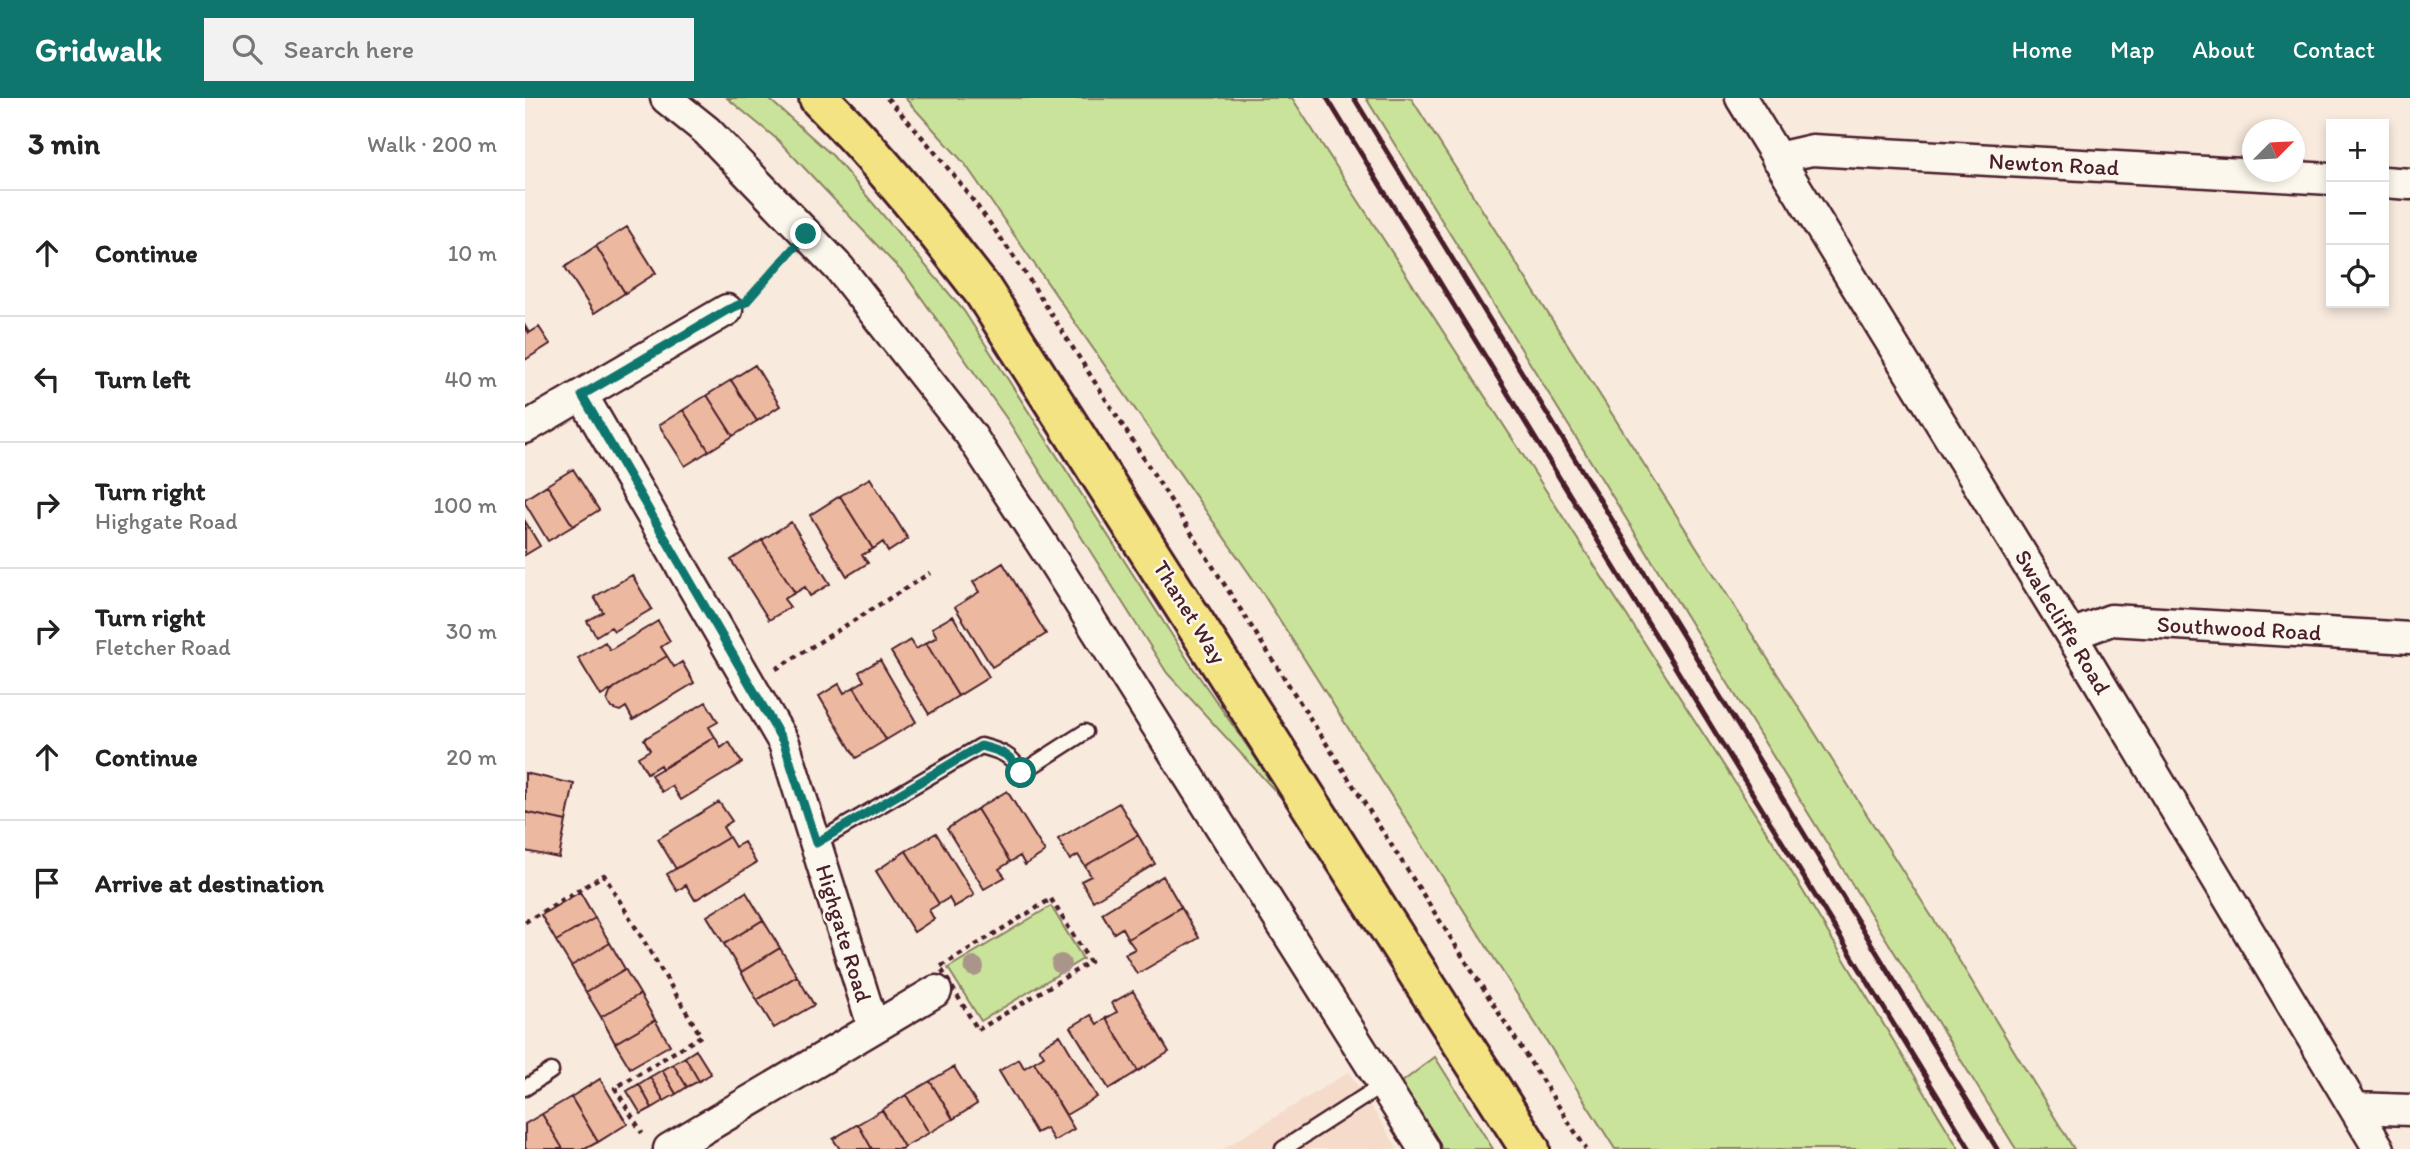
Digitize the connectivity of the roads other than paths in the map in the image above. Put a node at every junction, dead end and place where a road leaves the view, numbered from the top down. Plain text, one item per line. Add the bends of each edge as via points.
1 (666, 98) edge
2 (819, 98) edge
3 (1741, 98) edge
4 (1777, 158) junction
5 (2326, 179) edge
6 (2389, 182) edge
7 (2410, 184) edge
8 (727, 310) road end
9 (582, 395) junction
10 (525, 428) edge
11 (2071, 635) junction
12 (2410, 638) edge
13 (1085, 732) dead end
14 (816, 843) junction
15 (936, 990) dead end
16 (873, 1026) junction
17 (551, 1071) dead end
18 (1384, 1084) junction
19 (525, 1088) edge
20 (2355, 1108) junction
21 (2410, 1110) edge
22 (657, 1144) edge
23 (1283, 1149) edge
24 (1424, 1149) edge
25 (1531, 1149) edge
26 (2379, 1149) edge

1 - 18 street via 706,131 806,234 876,312 970,434
2 - 25 main road, Thanet Way via 923,214 983,291
3 - 4 street, Swalecliffe Road
4 - 5 street, Newton Road via 1812,150
4 - 11 street, Swalecliffe Road
6 - 7 street
8 - 9 street
9 - 10 street
9 - 14 street, Highgate Road via 784,743
11 - 12 street, Southwood Road via 2111,620
11 - 20 street, Swalecliffe Road
13 - 14 lane via 1021,773 1004,752 981,746
14 - 16 street, Highgate Road
15 - 16 street, Highgate Road
16 - 22 street, Highgate Road
17 - 19 lane
18 - 23 lane
18 - 24 street
20 - 21 street
20 - 26 street, Swalecliffe Road

